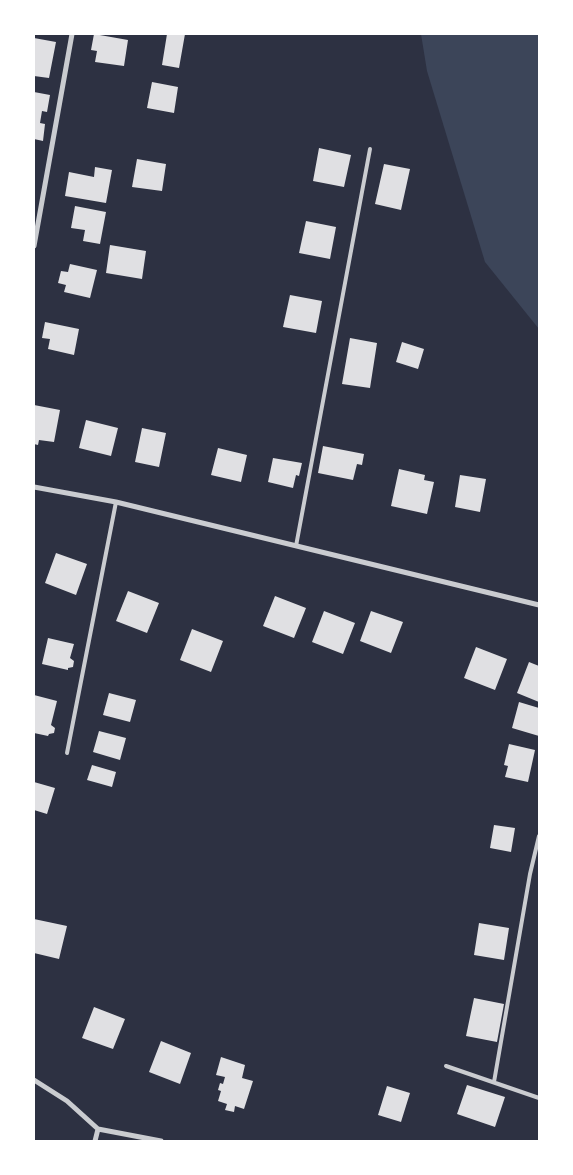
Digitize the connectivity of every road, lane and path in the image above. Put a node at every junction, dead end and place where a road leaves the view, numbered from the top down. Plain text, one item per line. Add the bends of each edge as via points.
1 (72, 34) edge
2 (370, 149) dead end
3 (34, 246) edge
4 (34, 487) edge
5 (116, 502) junction
6 (296, 546) junction
7 (539, 605) edge
8 (67, 753) dead end
9 (539, 836) edge
10 (446, 1066) dead end
11 (34, 1080) edge
12 (494, 1082) junction
13 (539, 1098) edge
14 (98, 1129) junction
15 (95, 1141) edge
16 (161, 1141) edge

1 - 3 street
2 - 6 lane
4 - 5 street
5 - 6 street
5 - 8 lane
6 - 7 street
9 - 12 lane
10 - 12 lane
11 - 14 street via 67,1101
12 - 13 lane
14 - 15 street
14 - 16 street

